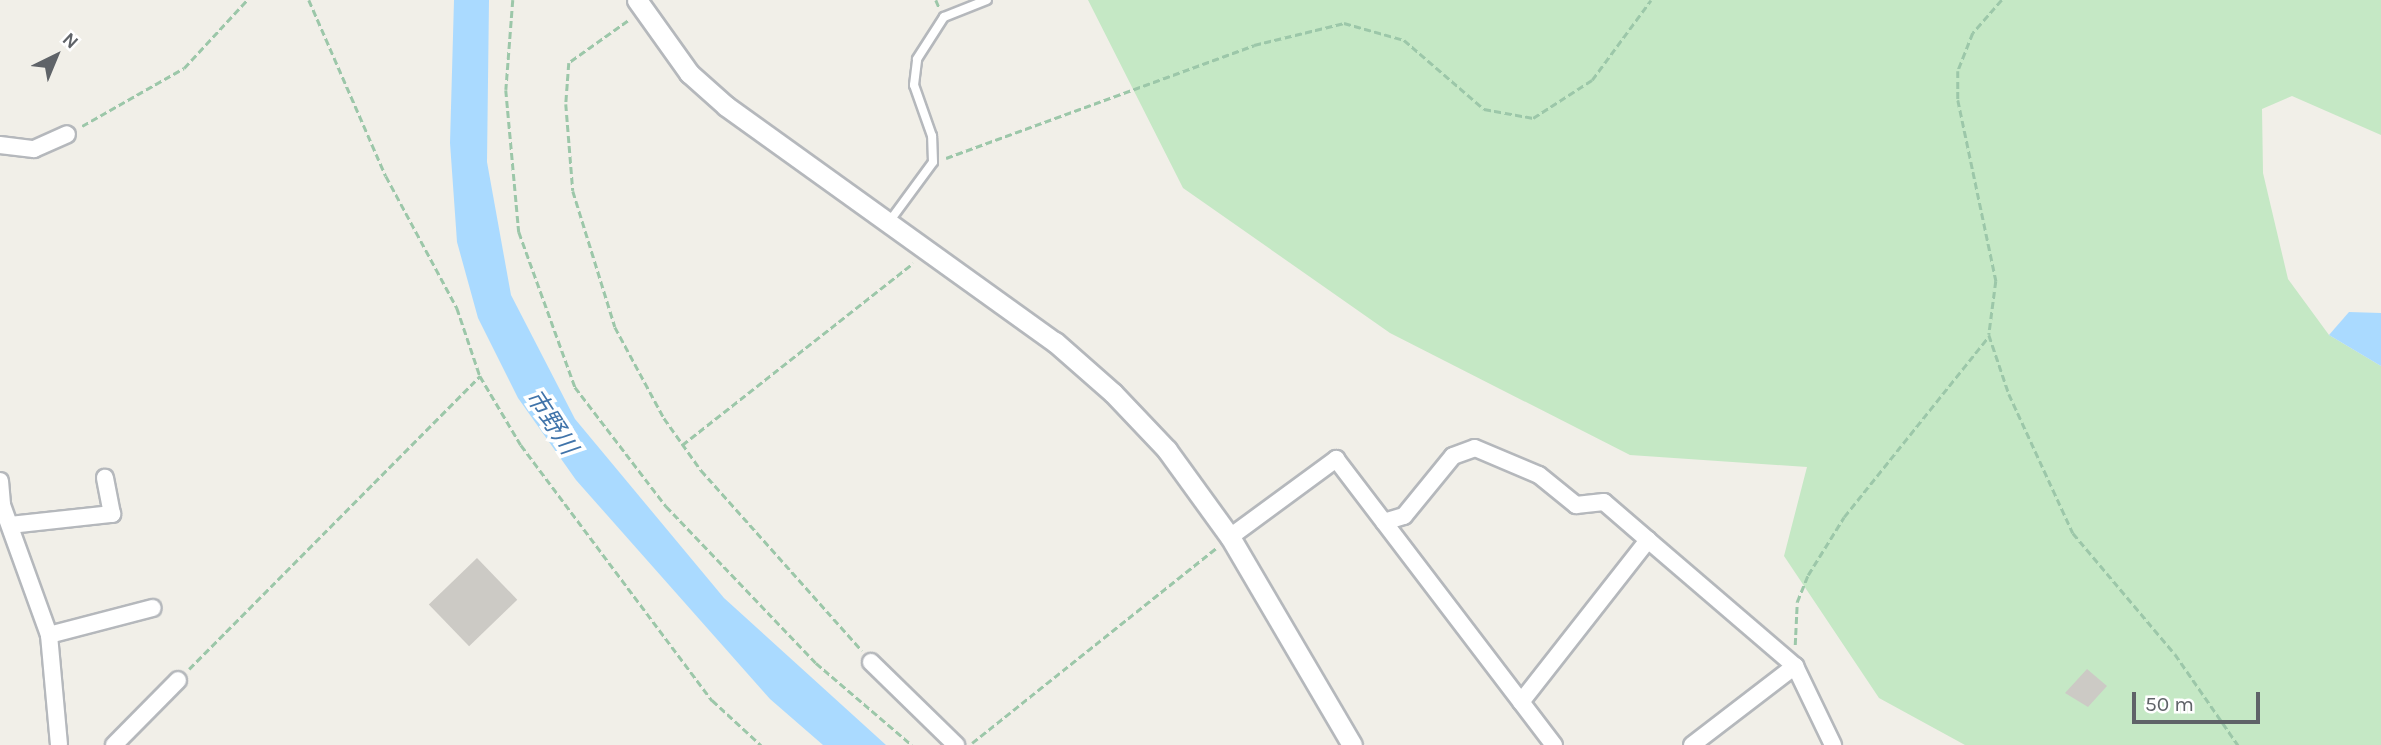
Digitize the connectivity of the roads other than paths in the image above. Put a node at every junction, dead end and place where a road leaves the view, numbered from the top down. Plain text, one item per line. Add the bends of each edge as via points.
1 (987, 0) edge
2 (640, 5) edge
3 (67, 134) road end
4 (0, 145) edge
5 (889, 222) junction
6 (105, 478) dead end
7 (0, 481) edge
8 (1384, 522) junction
9 (10, 525) junction
10 (1230, 537) junction
11 (1648, 540) junction
12 (153, 608) dead end
13 (49, 635) junction
14 (872, 662) road end
15 (1794, 666) junction
16 (178, 680) road end
17 (1521, 702) junction
18 (59, 745) edge
19 (114, 745) edge
20 (956, 745) edge
21 (1352, 745) edge
22 (1554, 745) edge
23 (1692, 745) edge
24 (1833, 745) edge

1 - 5 lane via 944,17 917,59 914,85 932,136 933,162
2 - 5 street via 689,73 726,106
3 - 4 street via 34,149
5 - 10 street via 1113,393 1167,450
6 - 9 street via 112,514
7 - 9 street
8 - 10 street via 1336,459
8 - 11 street via 1404,516 1453,456 1475,448 1539,475 1576,505 1604,502
8 - 17 street
9 - 13 street
10 - 21 street
11 - 15 street
11 - 17 street
12 - 13 street
13 - 18 street
14 - 20 street
15 - 23 street
15 - 24 street
16 - 19 street
17 - 22 street

